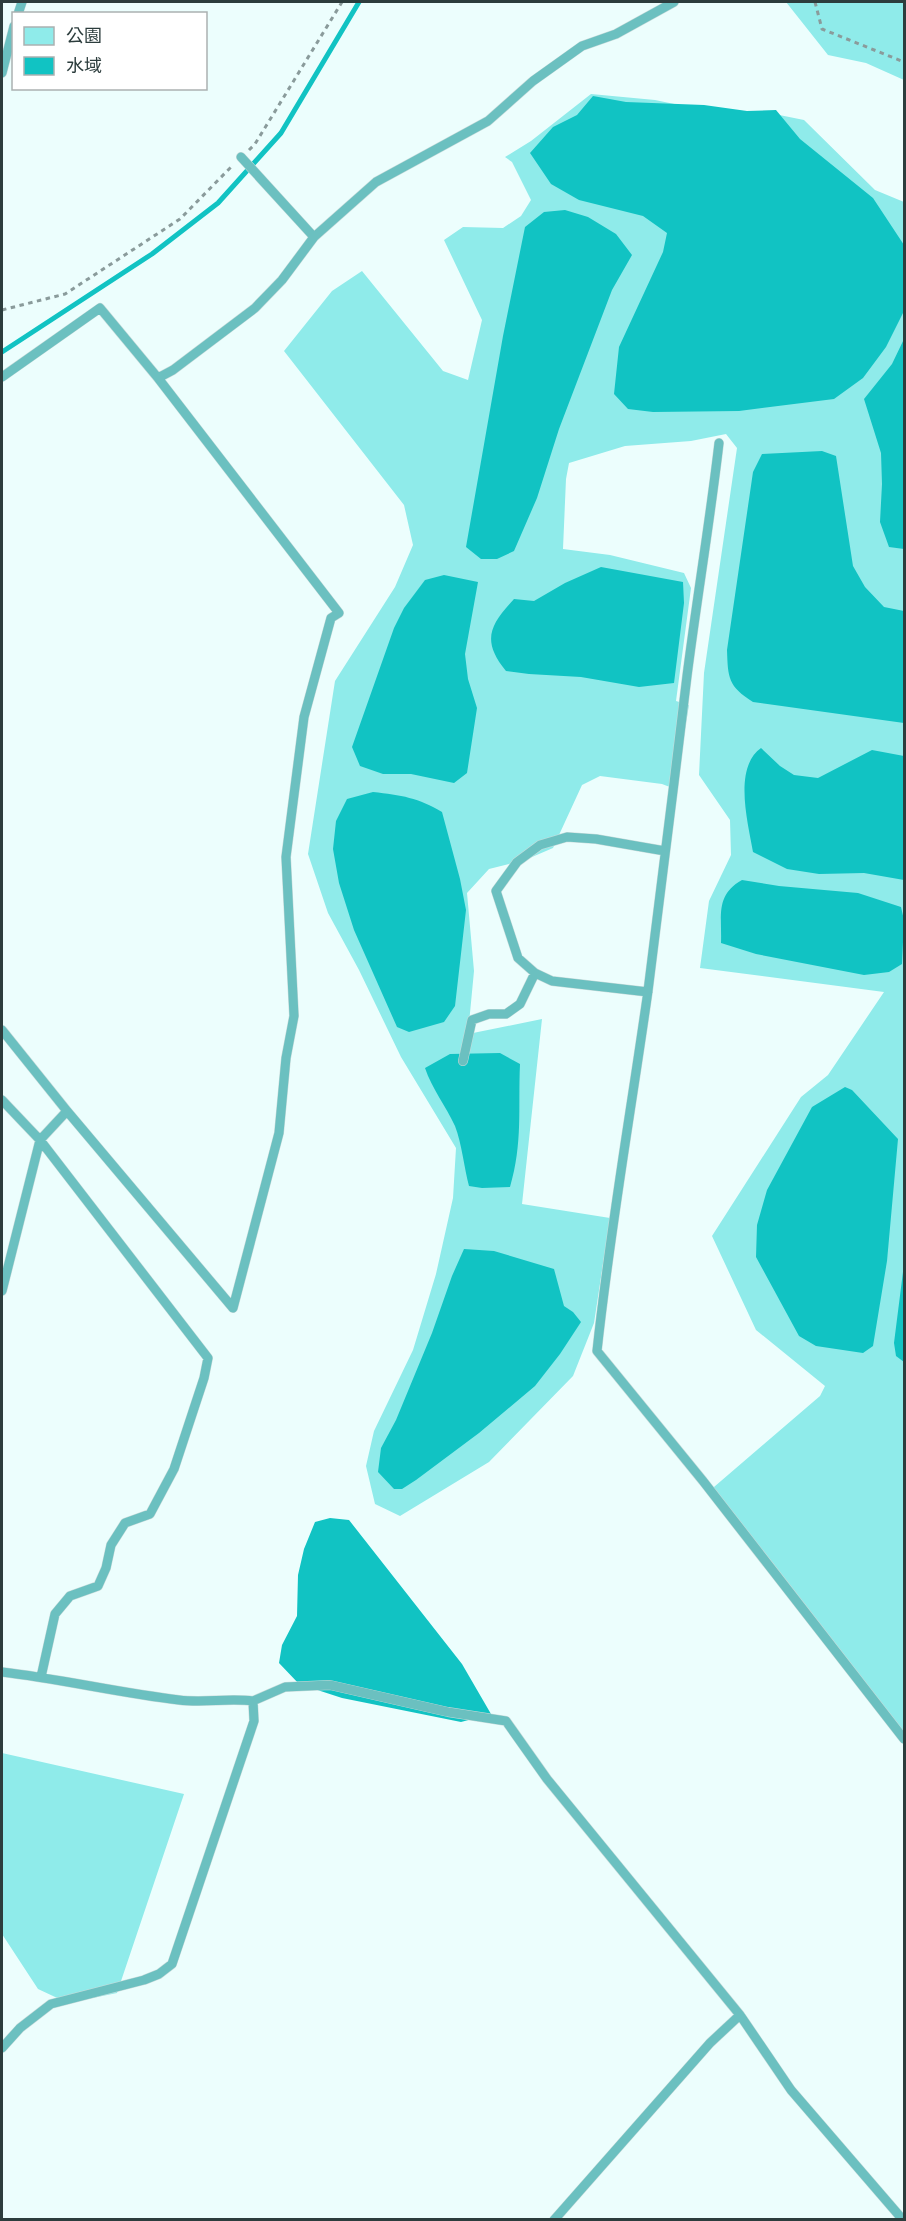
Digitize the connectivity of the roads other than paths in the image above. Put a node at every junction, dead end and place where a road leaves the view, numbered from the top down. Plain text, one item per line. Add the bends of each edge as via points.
1 (674, 2) edge
2 (12, 34) edge
3 (2, 73) edge
4 (241, 157) road end
5 (314, 237) junction
6 (2, 377) edge
7 (158, 378) junction
8 (719, 443) dead end
9 (665, 851) junction
10 (535, 973) junction
11 (648, 992) junction
12 (2, 1030) edge
13 (464, 1061) dead end
14 (2, 1100) edge
15 (67, 1111) junction
16 (40, 1140) junction
17 (2, 1291) edge
18 (2, 1672) edge
19 (41, 1677) junction
20 (253, 1701) junction
21 (904, 1739) edge
22 (740, 2015) junction
23 (2, 2048) edge
24 (554, 2220) edge
25 (903, 2220) edge

1 - 5 lane via 616,34 582,46 533,81 488,121 376,182
2 - 3 lane
4 - 5 lane
5 - 7 lane via 255,308
6 - 7 lane via 100,308
7 - 15 lane via 339,613 331,618 304,717 292,803 286,857 294,1016 279,1133 232,1308
8 - 9 lane
9 - 10 lane via 567,837 540,845 517,862 496,891 518,957
9 - 11 lane
10 - 11 lane via 552,981
10 - 13 lane via 520,1004 506,1014 471,1020
11 - 21 lane via 597,1351
12 - 15 lane
14 - 16 lane
15 - 16 lane
16 - 17 lane
16 - 19 lane via 208,1358 174,1469 150,1514 125,1523 111,1545 98,1586 70,1596 55,1614
18 - 19 lane
19 - 20 lane via 186,1701
20 - 22 lane via 285,1687 330,1685 506,1721 547,1779
20 - 23 lane via 254,1721 172,1964 144,1980 51,2004
22 - 24 lane via 710,2043
22 - 25 lane via 791,2090

